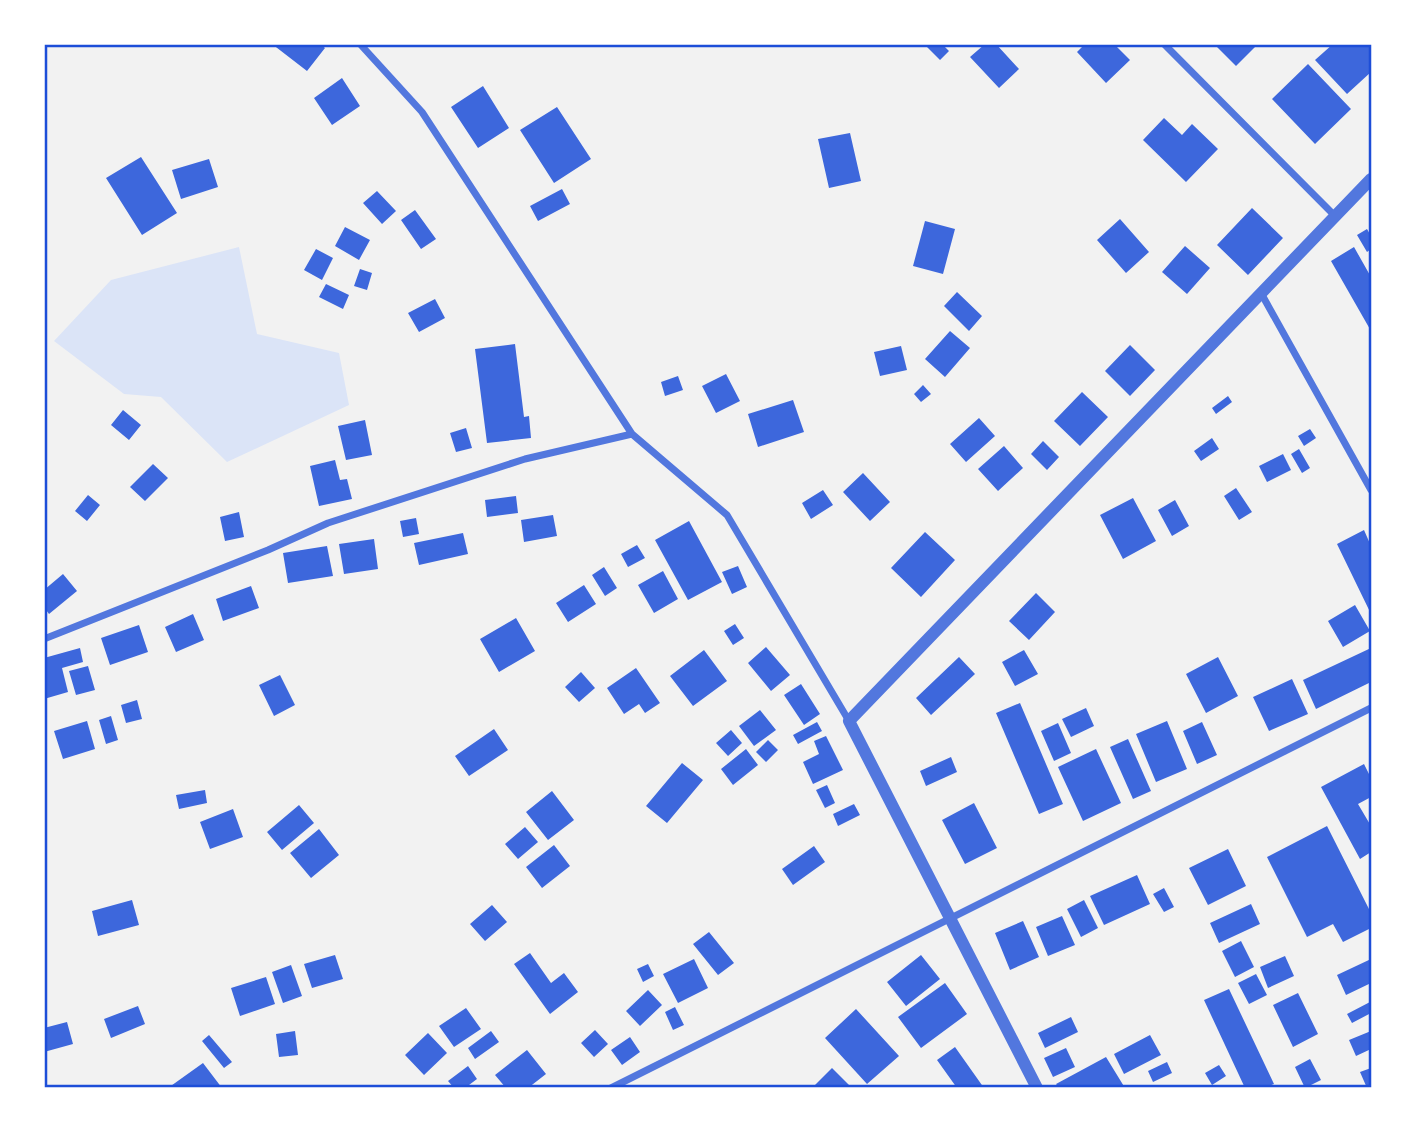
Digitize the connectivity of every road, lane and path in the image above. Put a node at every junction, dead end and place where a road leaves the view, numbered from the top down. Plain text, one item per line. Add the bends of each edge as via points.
1 (360, 44) edge
2 (1164, 44) edge
3 (1371, 179) edge
4 (1336, 218) junction
5 (1261, 293) junction
6 (632, 434) junction
7 (1371, 490) edge
8 (44, 639) edge
9 (1371, 708) edge
10 (849, 721) junction
11 (950, 920) junction
12 (611, 1088) edge
13 (1037, 1088) edge

1 - 6 street via 422,111
2 - 4 street
3 - 4 street
4 - 5 street
5 - 7 street
5 - 10 street
6 - 8 street via 526,459 328,523
6 - 10 street via 727,515
9 - 11 street
10 - 11 street
11 - 12 street
11 - 13 street

